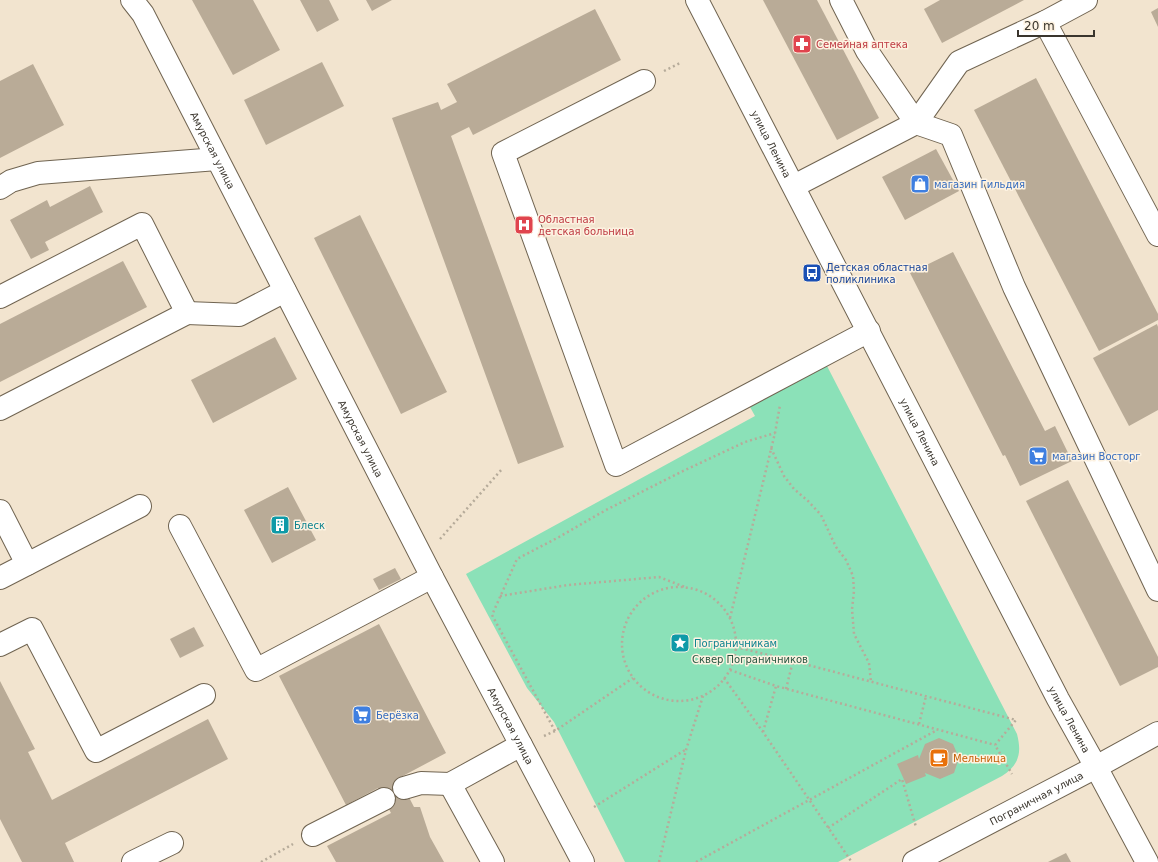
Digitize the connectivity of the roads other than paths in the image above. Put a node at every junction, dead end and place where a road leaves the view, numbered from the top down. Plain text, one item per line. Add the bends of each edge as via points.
1 (697, 0) edge
2 (842, 0) edge
3 (1086, 0) edge
4 (137, 7) edge
5 (1045, 22) junction
6 (644, 81) dead end
7 (916, 123) junction
8 (217, 159) junction
9 (794, 186) junction
10 (0, 188) edge
11 (1158, 234) edge
12 (285, 291) junction
13 (0, 297) edge
14 (187, 313) junction
15 (868, 331) junction
16 (0, 408) edge
17 (140, 506) dead end
18 (0, 511) edge
19 (180, 526) dead end
20 (27, 564) junction
21 (432, 577) junction
22 (0, 578) edge
23 (1158, 590) edge
24 (0, 645) edge
25 (204, 695) dead end
26 (1158, 733) edge
27 (521, 746) junction
28 (1096, 767) junction
29 (450, 784) junction
30 (404, 788) dead end
31 (384, 799) dead end
32 (305, 838) road end
33 (172, 843) dead end
34 (133, 862) edge
35 (493, 862) edge
36 (583, 862) edge
37 (914, 862) edge
38 (1147, 862) edge

1 - 9 street, улица Ленина
2 - 7 street via 867,51
3 - 5 street
4 - 8 street, Амурская улица
5 - 7 street via 959,62
5 - 11 street
6 - 15 street via 503,153 616,465
7 - 9 street
7 - 23 street via 951,134 1014,287
8 - 10 street via 38,173 11,180
8 - 12 street, Амурская улица
9 - 15 street, улица Ленина
12 - 14 street via 239,315
12 - 21 street, Амурская улица
13 - 14 street via 142,224
14 - 16 street
15 - 28 street, улица Ленина via 1058,699
17 - 20 street
18 - 20 street
19 - 21 street via 256,670
20 - 22 street
21 - 27 street, Амурская улица
24 - 25 street via 32,629 96,751
26 - 28 street, Пограничная улица
27 - 29 street
27 - 36 street, Амурская улица
28 - 37 street, Пограничная улица
28 - 38 street, улица Ленина
29 - 30 street via 421,783
29 - 35 street
31 - 32 street
33 - 34 street

